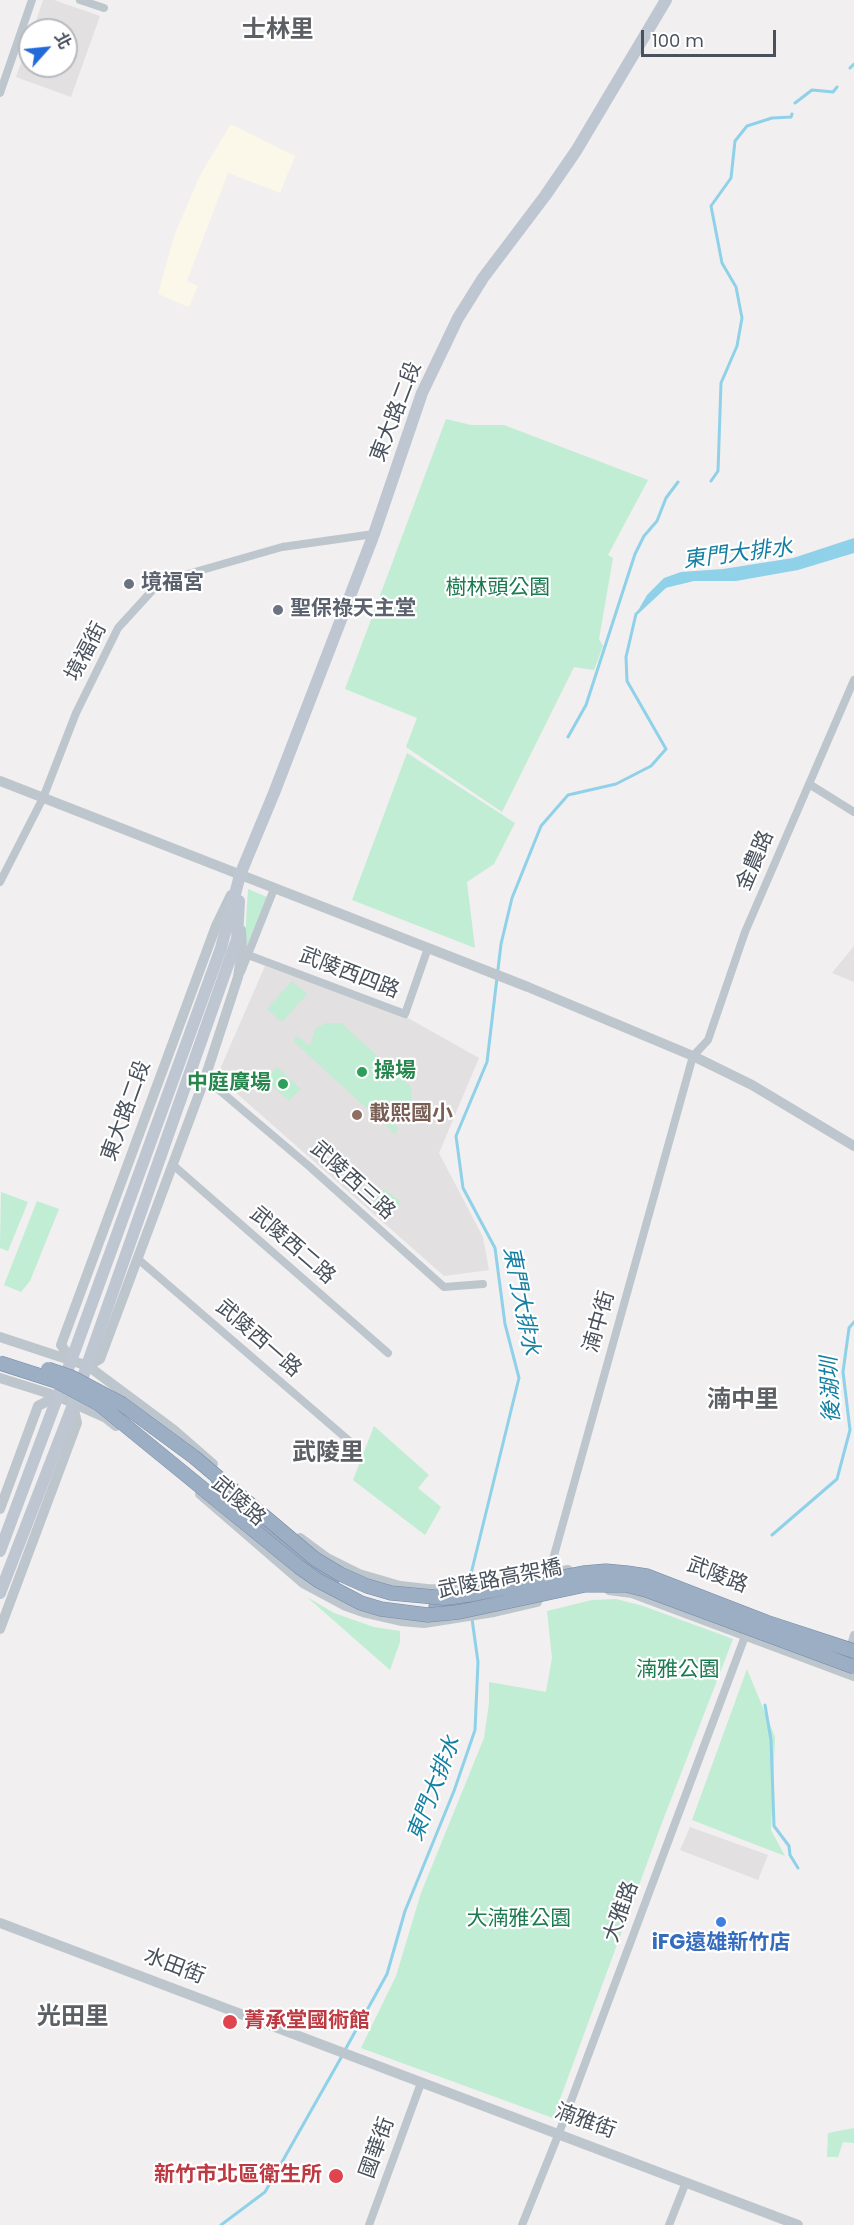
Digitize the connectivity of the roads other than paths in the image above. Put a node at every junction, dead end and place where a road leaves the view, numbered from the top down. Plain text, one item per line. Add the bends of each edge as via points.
1 (32, 0) edge
2 (80, 0) edge
3 (666, 0) edge
4 (104, 8) dead end
5 (0, 93) edge
6 (374, 534) junction
7 (854, 680) edge
8 (0, 781) edge
9 (809, 784) junction
10 (43, 798) junction
11 (854, 812) edge
12 (240, 875) junction
13 (0, 882) edge
14 (274, 888) junction
15 (428, 948) junction
16 (249, 956) junction
17 (238, 977) junction
18 (693, 1056) junction
19 (206, 1078) junction
20 (854, 1146) edge
21 (173, 1166) junction
22 (138, 1259) junction
23 (483, 1284) dead end
24 (0, 1337) edge
25 (388, 1353) dead end
26 (0, 1354) edge
27 (72, 1360) junction
28 (0, 1363) edge
29 (87, 1366) junction
30 (0, 1378) edge
31 (57, 1396) junction
32 (73, 1405) junction
33 (354, 1445) dead end
34 (205, 1457) junction
35 (192, 1487) junction
36 (230, 1498) junction
37 (0, 1509) edge
38 (0, 1551) edge
39 (548, 1573) junction
40 (567, 1582) junction
41 (548, 1587) junction
42 (433, 1589) junction
43 (0, 1593) edge
44 (550, 1599) junction
45 (756, 1612) junction
46 (778, 1619) junction
47 (428, 1621) junction
48 (0, 1629) edge
49 (744, 1636) junction
50 (853, 1644) edge
51 (769, 1645) junction
52 (816, 1646) junction
53 (854, 1659) edge
54 (854, 1667) edge
55 (854, 1676) edge
56 (0, 1923) edge
57 (357, 2058) joint
58 (421, 2084) junction
59 (558, 2133) junction
60 (686, 2182) junction
61 (369, 2225) edge
62 (522, 2225) edge
63 (669, 2225) edge
64 (798, 2225) edge

1 - 5 street
2 - 4 street
3 - 6 main road, 東大路二段 via 576,151 458,318 422,393
6 - 10 street, 境福街 via 282,547 160,582 118,628 76,714
6 - 12 main road, 東大路二段
7 - 9 street, 金農路
8 - 10 street
9 - 11 street
9 - 18 street, 金農路 via 745,932 708,1040
10 - 12 street
10 - 13 street, 境福街
12 - 14 street
12 - 17 street, 東大路二段 via 242,950
12 - 27 main road, 東大路二段 via 221,948
12 - 29 main road, 東大路二段 via 237,939
14 - 15 street
14 - 16 street, 東大路二段
15 - 16 street, 武陵西四路 via 405,1014
15 - 18 street
16 - 17 street, 東大路二段
17 - 19 street, 東大路二段
18 - 20 street via 752,1085
18 - 39 street, 湳中街
19 - 21 street, 東大路二段
19 - 23 street, 武陵西三路 via 444,1287
21 - 22 street, 東大路二段
21 - 25 street, 武陵西二路
22 - 29 street, 東大路二段 via 100,1359
22 - 33 street, 武陵西一路
24 - 27 street, 武陵路
26 - 40 highway, 武陵路高架橋, bridge via 71,1377 123,1404 194,1457 315,1559 367,1586 391,1593 445,1598
27 - 29 street, 武陵路
27 - 31 main road, 東大路二段
28 - 40 highway, 武陵路高架橋, bridge via 56,1381 99,1404 299,1567 361,1603 428,1615 471,1610
29 - 32 main road, 東大路二段
29 - 34 street, 武陵路
30 - 31 street, 武陵路
31 - 32 street, 武陵路
31 - 37 street, 東大路二段 via 39,1406
31 - 38 main road, 東大路二段
32 - 35 street, 武陵路 via 106,1418
32 - 43 main road, 東大路二段
32 - 48 street, 東大路二段 via 77,1423
34 - 36 highway
34 - 42 street, 武陵路 via 327,1558 376,1580
35 - 36 highway
35 - 47 street, 武陵路 via 303,1583 322,1594 393,1620
36 - 40 highway, bridge via 307,1563 332,1580 374,1597 454,1605
39 - 41 street, 湳中街
39 - 42 street, 武陵路 via 457,1590
39 - 45 street, 武陵路 via 603,1565 648,1571
40 - 50 highway, 武陵路高架橋, bridge via 606,1571 647,1576 766,1622
40 - 54 highway, 武陵路高架橋, bridge via 608,1583 646,1590
41 - 44 street, 湳中街
41 - 47 street via 459,1605
42 - 47 street
44 - 47 street, 武陵路 via 461,1619
44 - 49 street via 587,1591 632,1593
45 - 46 street, 武陵路
45 - 49 street, 大雅路
46 - 50 street, 武陵路
46 - 52 highway via 798,1638
49 - 51 street
49 - 59 street, 大雅路
51 - 52 highway
51 - 55 street
52 - 53 highway
56 - 57 street, 水田街
57 - 58 street, 湳雅街
58 - 59 street, 湳雅街
58 - 61 street, 國華街
59 - 60 street, 湳雅街
59 - 62 street, 大雅路
60 - 63 street
60 - 64 street, 湳雅街

